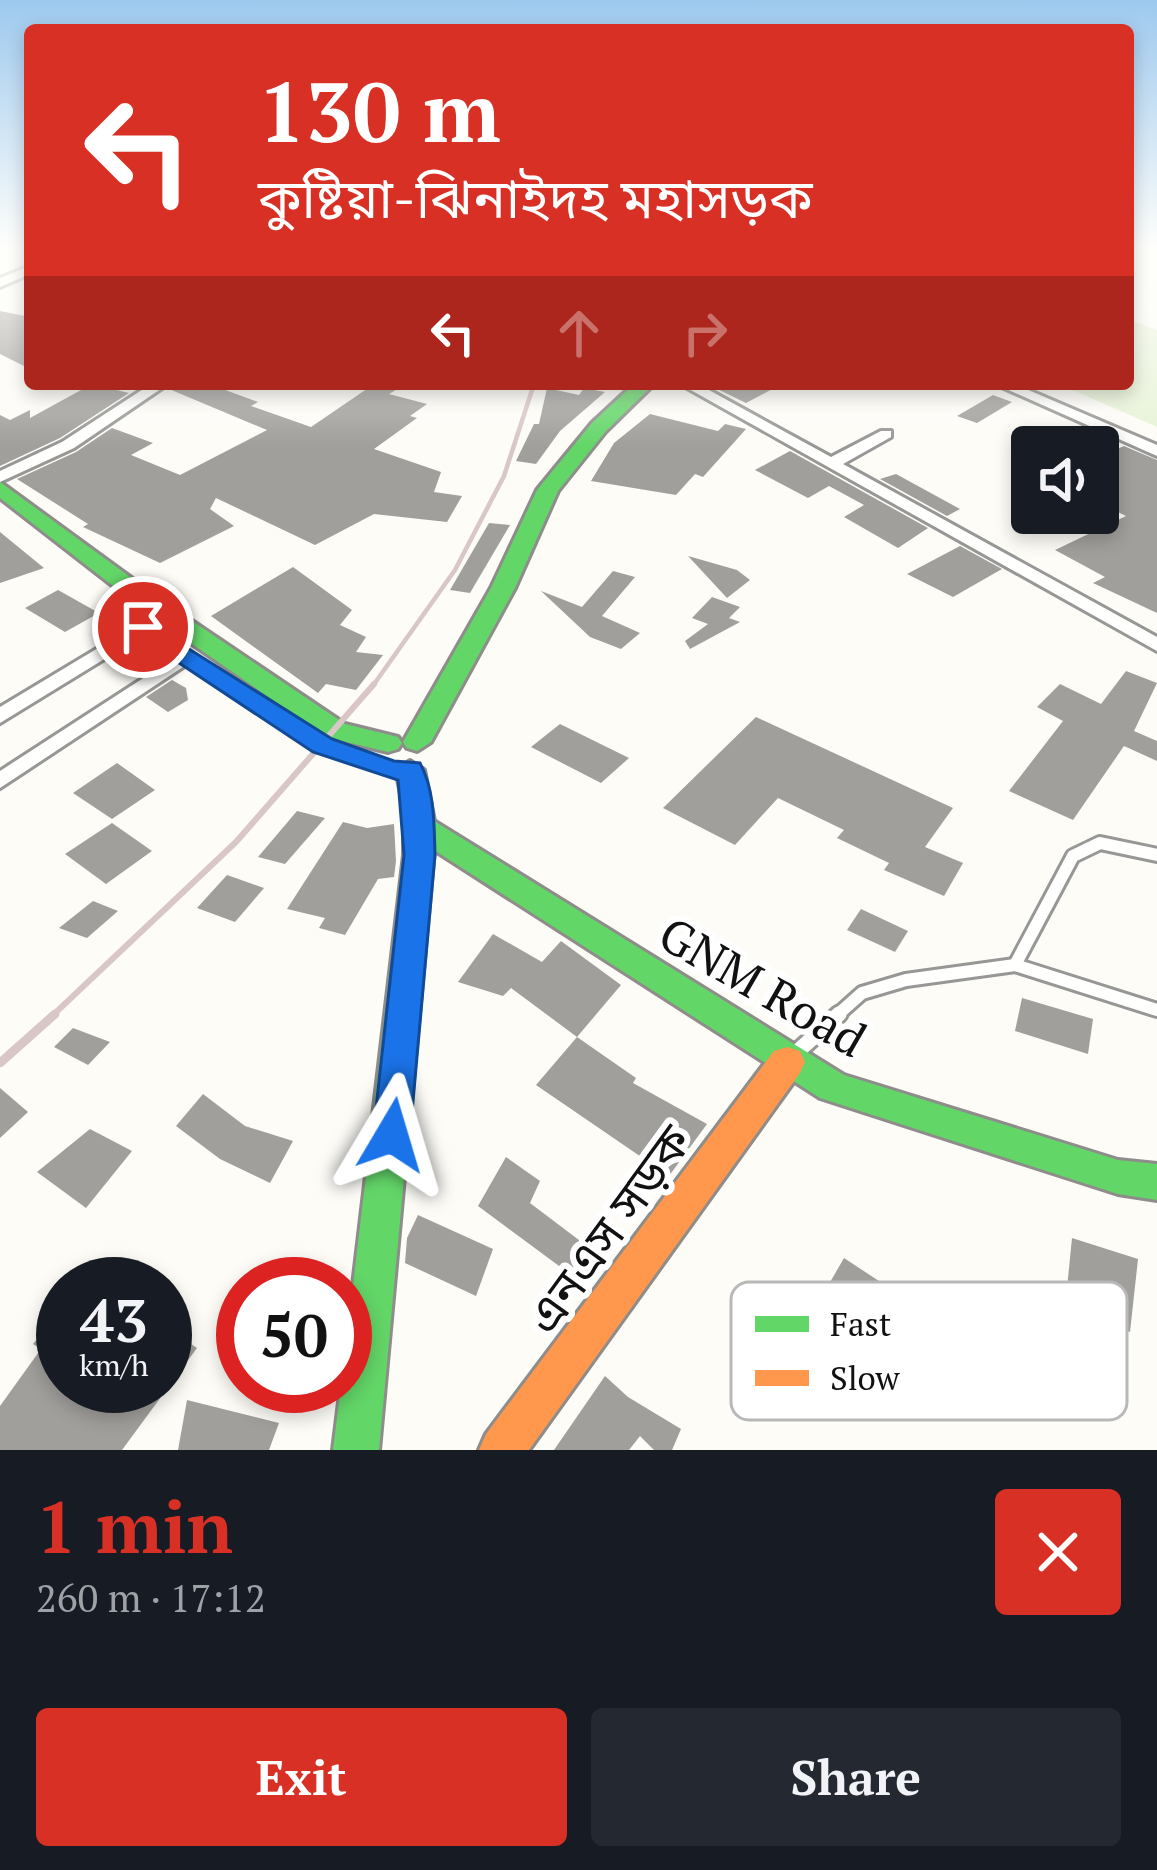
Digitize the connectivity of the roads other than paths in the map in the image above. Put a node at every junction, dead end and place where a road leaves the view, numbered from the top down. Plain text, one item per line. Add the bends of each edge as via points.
1 (152, 390) edge
2 (639, 390) edge
3 (698, 390) edge
4 (1016, 390) edge
5 (886, 434) dead end
6 (1157, 451) edge
7 (834, 462) junction
8 (0, 477) edge
9 (0, 488) edge
10 (0, 516) edge
11 (39, 532) junction
12 (104, 582) junction
13 (143, 627) junction
14 (1157, 645) edge
15 (184, 657) junction
16 (237, 677) junction
17 (0, 716) edge
18 (399, 755) junction
19 (0, 781) edge
20 (419, 826) junction
21 (1157, 855) edge
22 (1016, 965) junction
23 (1157, 1010) edge
24 (787, 1062) junction
25 (1157, 1182) edge
26 (356, 1450) edge
27 (502, 1450) edge

1 - 8 street via 68,446
2 - 18 main road via 548,490 494,605
3 - 7 street
4 - 6 street
5 - 7 street
7 - 14 street
9 - 11 main road
10 - 11 main road
11 - 12 main road
12 - 13 main road
12 - 16 main road
13 - 15 main road
13 - 17 street
15 - 16 main road
15 - 19 street
16 - 18 main road
18 - 20 main road
20 - 24 main road, GNM Road
20 - 26 main road
21 - 22 lane via 1100,843 1073,856
22 - 23 lane
22 - 24 lane via 862,994
24 - 25 main road, GNM Road via 832,1087 1118,1177
24 - 27 main road, এনএস সড়ক

